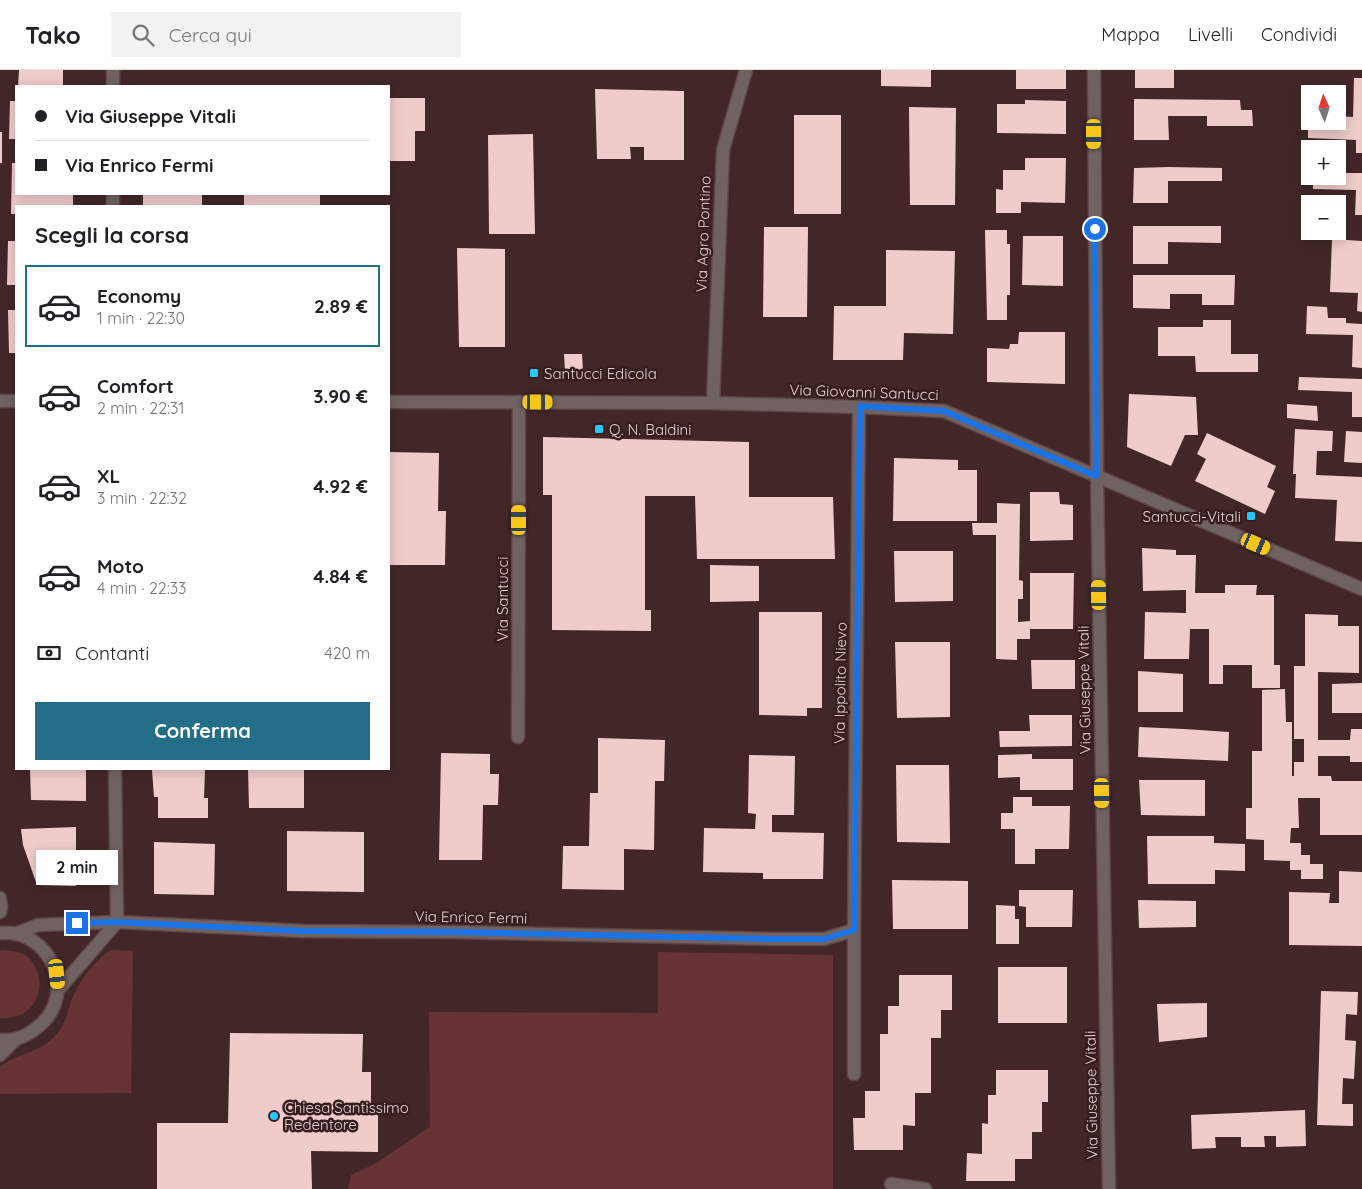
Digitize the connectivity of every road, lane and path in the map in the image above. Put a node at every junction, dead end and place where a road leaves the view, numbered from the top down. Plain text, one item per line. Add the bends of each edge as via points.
1 (113, 70) edge
2 (746, 70) edge
3 (1094, 70) edge
4 (113, 85) edge
5 (0, 401) edge
6 (15, 401) edge
7 (390, 402) edge
8 (519, 402) junction
9 (713, 403) junction
10 (860, 406) junction
11 (1096, 476) junction
12 (1362, 589) edge
13 (518, 737) dead end
14 (115, 770) edge
15 (0, 898) edge
16 (0, 912) edge
17 (117, 922) junction
18 (854, 930) junction
19 (0, 933) edge
20 (15, 934) junction
21 (58, 990) junction
22 (16, 1039) junction
23 (0, 1040) edge
24 (0, 1055) edge
25 (854, 1074) dead end
26 (891, 1184) dead end
27 (925, 1189) edge
28 (1109, 1189) edge

1 - 4 street
2 - 9 street, Via Agro Pontino via 723,150
3 - 11 street, Via Giuseppe Vitali
5 - 6 street
7 - 8 street, Via Giovanni Santucci
8 - 9 street, Via Giovanni Santucci
8 - 13 street, Via Santucci
9 - 10 street, Via Giovanni Santucci
10 - 11 street, Via Giovanni Santucci via 944,411
10 - 18 street, Via Ippolito Nievo
11 - 12 street, Via Giovanni Santucci
11 - 28 street, Via Giuseppe Vitali
14 - 17 street
15 - 16 street
17 - 18 street, Via Enrico Fermi via 303,931 824,939
17 - 20 street, Via Enrico Fermi via 38,925
17 - 21 street
18 - 25 street
19 - 20 street
20 - 21 street via 42,948 57,974
21 - 22 street via 45,1021
22 - 23 street
22 - 24 street
26 - 27 street

